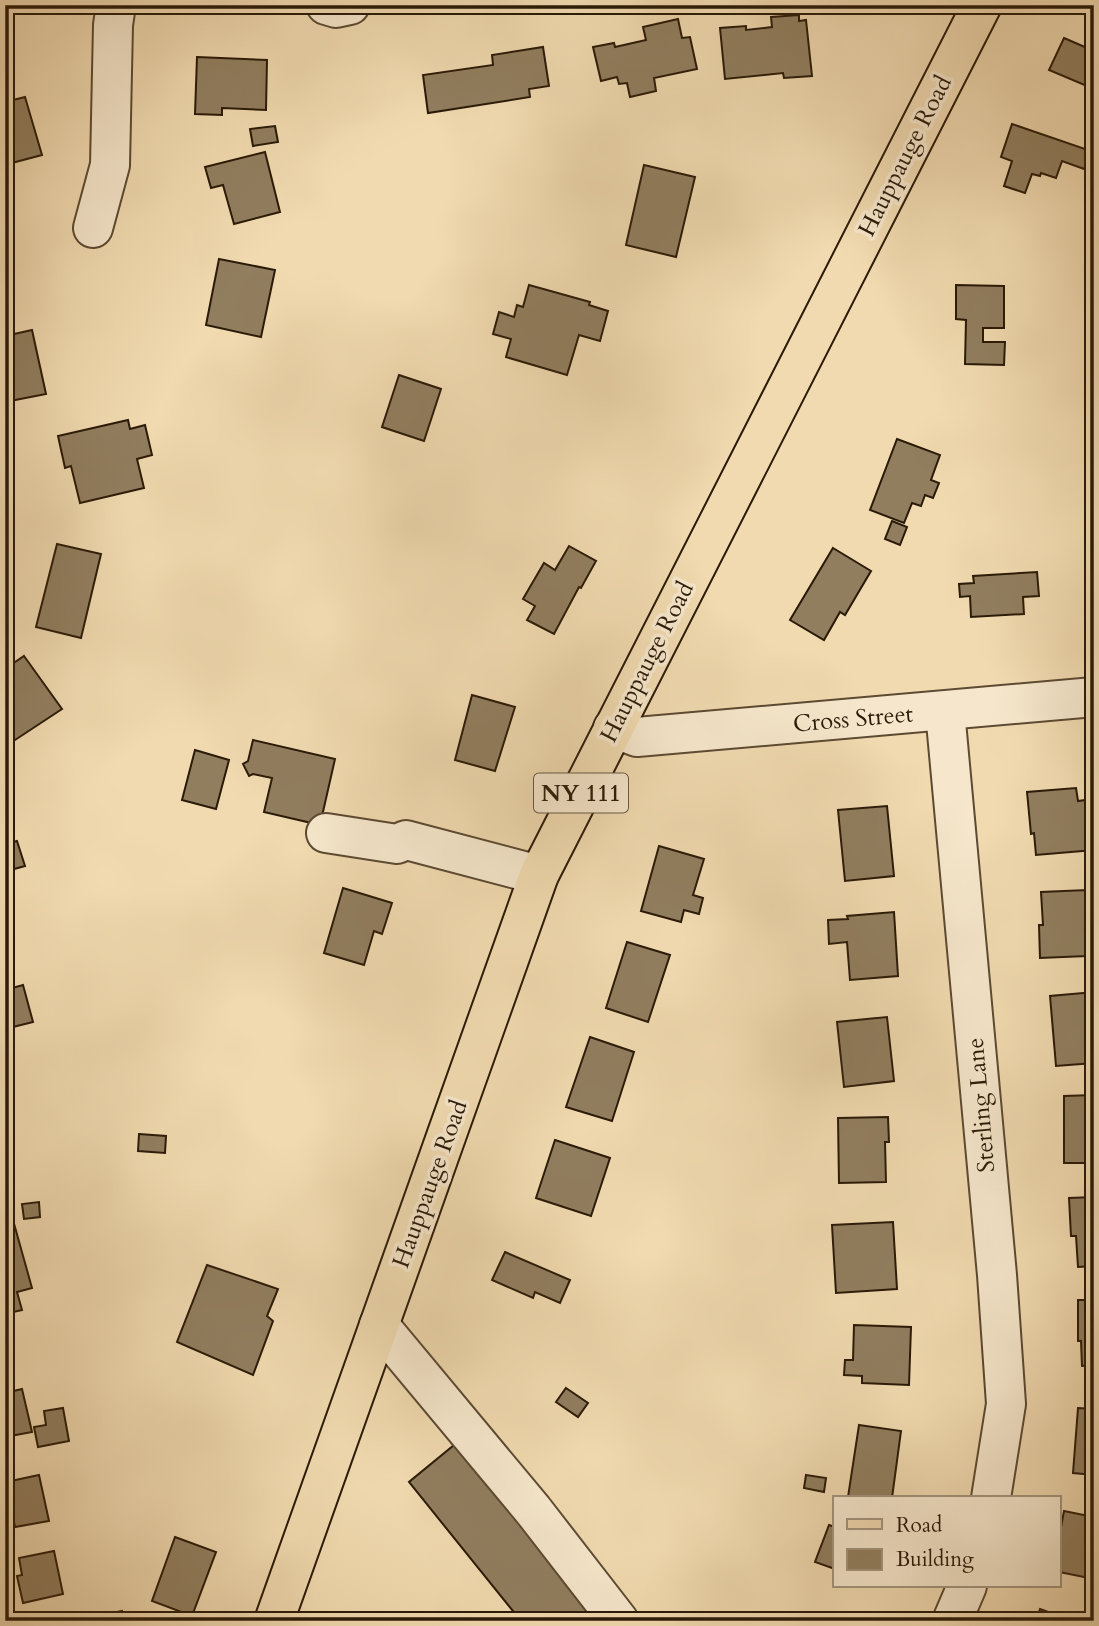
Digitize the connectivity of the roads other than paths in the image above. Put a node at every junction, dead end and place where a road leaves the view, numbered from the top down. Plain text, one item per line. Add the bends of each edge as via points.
1 (116, 5) edge
2 (326, 5) edge
3 (350, 5) edge
4 (982, 5) edge
5 (93, 228) dead end
6 (1094, 697) edge
7 (945, 711) junction
8 (613, 728) junction
9 (326, 833) dead end
10 (539, 875) junction
11 (379, 1325) junction
12 (991, 1496) edge
13 (966, 1588) edge
14 (274, 1621) edge
15 (619, 1621) edge
16 (952, 1621) edge

1 - 5 street via 110,165
2 - 3 street
4 - 8 main road, Hauppauge Road / NY 111
6 - 7 street, Cross Street
7 - 8 street, Cross Street via 636,737
7 - 12 street, Sterling Lane via 1006,1404
8 - 10 main road, Hauppauge Road / NY 111
9 - 10 street via 397,844 406,840
10 - 11 main road, Hauppauge Road / NY 111
11 - 14 main road, Hauppauge Road / NY 111
11 - 15 street
13 - 16 street

